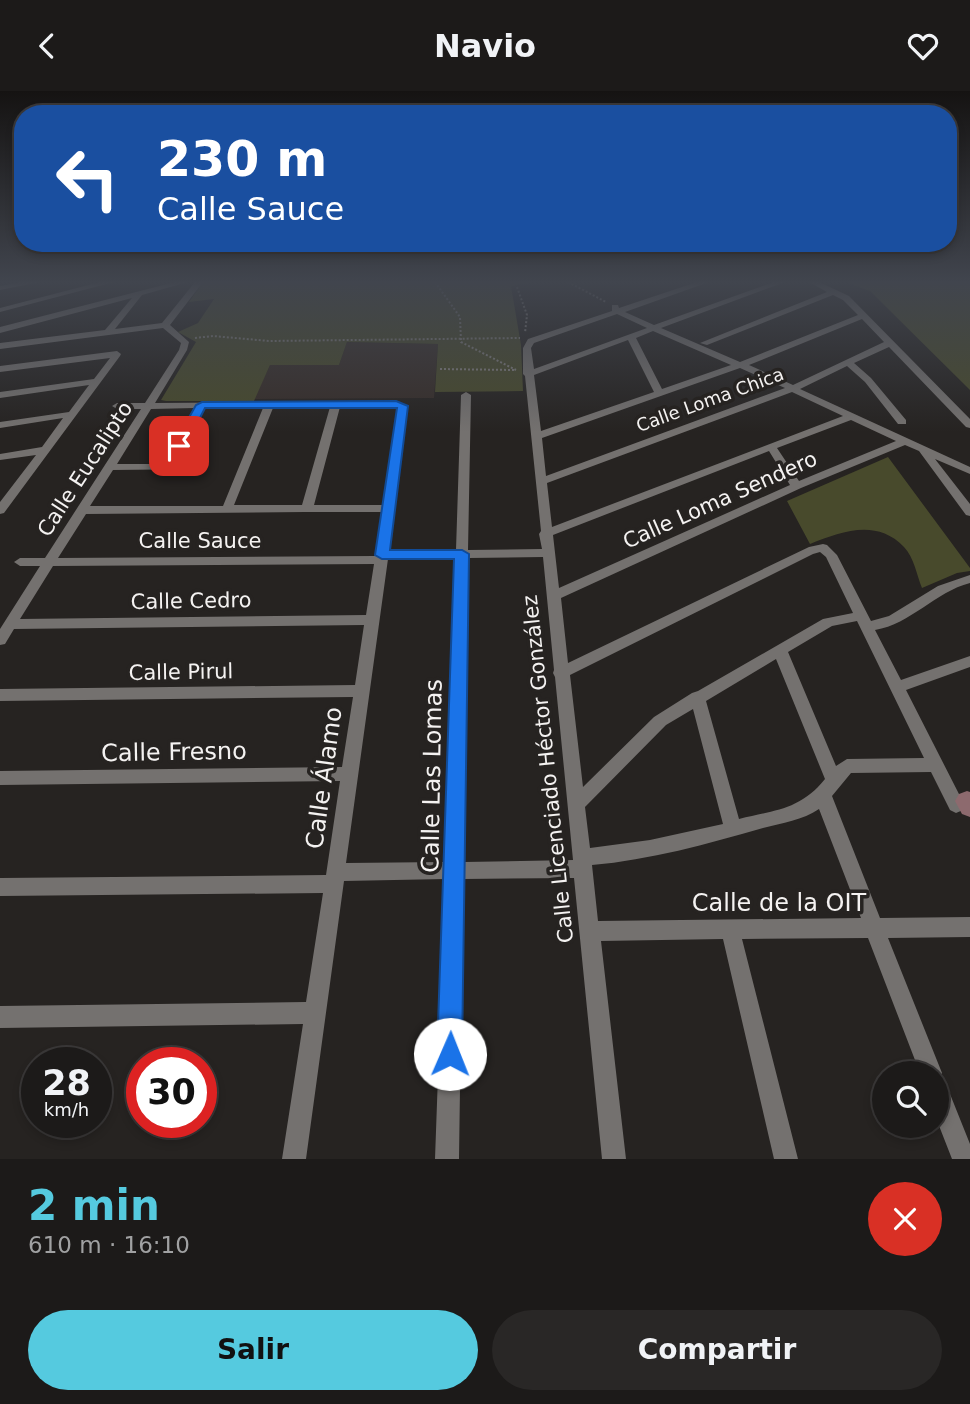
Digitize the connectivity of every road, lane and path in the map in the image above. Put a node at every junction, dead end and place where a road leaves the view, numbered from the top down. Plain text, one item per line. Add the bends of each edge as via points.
1 (54, 332) edge
2 (108, 332) edge
3 (170, 332) edge
4 (461, 332) edge
5 (524, 332) edge
6 (556, 332) edge
7 (645, 332) edge
8 (659, 332) edge
9 (679, 332) edge
10 (732, 332) edge
11 (825, 332) edge
12 (879, 332) edge
13 (631, 337) junction
14 (48, 339) junction
15 (185, 342) junction
16 (461, 342) junction
17 (704, 343) junction
18 (890, 343) junction
19 (0, 346) edge
20 (849, 363) junction
21 (742, 366) junction
22 (0, 369) edge
23 (440, 369) dead end
24 (528, 374) junction
25 (97, 381) junction
26 (792, 389) junction
27 (659, 393) junction
28 (0, 395) edge
29 (466, 395) dead end
30 (336, 404) junction
31 (149, 405) junction
32 (202, 405) junction
33 (270, 405) junction
34 (117, 406) dead end
35 (73, 414) junction
36 (851, 417) junction
37 (902, 422) dead end
38 (0, 425) edge
39 (970, 425) edge
40 (535, 437) junction
41 (905, 441) junction
42 (772, 447) junction
43 (46, 450) junction
44 (923, 450) junction
45 (0, 457) edge
46 (110, 467) junction
47 (168, 467) junction
48 (202, 467) dead end
49 (970, 471) edge
50 (540, 482) junction
51 (797, 486) junction
52 (389, 508) junction
53 (228, 509) junction
54 (307, 509) junction
55 (0, 510) edge
56 (82, 510) junction
57 (970, 512) edge
58 (545, 534) junction
59 (547, 553) junction
60 (462, 554) junction
61 (382, 557) junction
62 (20, 562) dead end
63 (48, 562) junction
64 (970, 579) edge
65 (552, 597) junction
66 (373, 620) junction
67 (864, 621) junction
68 (10, 624) junction
69 (0, 640) edge
70 (779, 649) junction
71 (970, 661) edge
72 (560, 673) junction
73 (897, 687) junction
74 (362, 691) junction
75 (0, 695) edge
76 (697, 697) junction
77 (936, 765) junction
78 (349, 774) junction
79 (0, 779) edge
80 (828, 787) junction
81 (966, 803) edge
82 (575, 806) junction
83 (733, 829) junction
84 (581, 863) junction
85 (454, 870) junction
86 (334, 878) junction
87 (0, 887) edge
88 (970, 927) edge
89 (874, 928) junction
90 (730, 929) junction
91 (589, 931) junction
92 (315, 1013) junction
93 (0, 1017) edge
94 (926, 1061) edge
95 (949, 1120) edge
96 (294, 1159) edge
97 (447, 1159) edge
98 (614, 1159) edge
99 (786, 1159) edge
100 (964, 1159) edge

1 - 14 street
2 - 14 street
3 - 15 street
4 - 16 path
5 - 16 path via 527,338
6 - 24 street, Calle Licenciado Héctor González via 528,345
7 - 13 street
8 - 21 street
9 - 17 street
10 - 17 street
11 - 21 street
12 - 18 street
13 - 24 street
13 - 27 street
14 - 19 street
15 - 16 path via 205,336 246,341
15 - 31 street, Calle Eucalipto
16 - 23 path via 516,370
17 - 21 street
18 - 20 street, Calle Loma Chica
18 - 39 street
20 - 26 street, Calle Loma Chica
20 - 37 street
21 - 26 street
21 - 27 street
22 - 25 street via 117,354
24 - 40 street, Calle Licenciado Héctor González
25 - 28 street
25 - 35 street
26 - 36 street
26 - 50 street, Calle Loma Chica
27 - 40 street
29 - 60 street, Calle Las Lomas
30 - 33 street
30 - 52 street, Calle Álamo via 401,405
30 - 54 street
31 - 32 street
31 - 34 street
31 - 46 street, Calle Eucalipto
32 - 33 street
32 - 47 street
33 - 53 street
35 - 38 street
35 - 43 street
36 - 41 street
36 - 42 street
40 - 50 street, Calle Licenciado Héctor González
41 - 44 street
41 - 51 street, Calle Loma Sendero
42 - 51 street
42 - 58 street
43 - 45 street
43 - 55 street
44 - 49 street
44 - 57 street
46 - 47 street
46 - 56 street, Calle Eucalipto
47 - 48 street
50 - 58 street, Calle Licenciado Héctor González
51 - 65 street, Calle Loma Sendero
52 - 54 street
52 - 61 street, Calle Álamo
53 - 54 street
53 - 56 street
56 - 63 street, Calle Eucalipto
58 - 59 street, Calle Licenciado Héctor González
59 - 60 street, Calle Sauce
59 - 65 street, Calle Licenciado Héctor González
60 - 61 street, Calle Sauce
60 - 85 street, Calle Las Lomas
61 - 63 street, Calle Sauce
61 - 66 street, Calle Álamo
62 - 63 street, Calle Sauce
63 - 68 street, Calle Eucalipto
64 - 67 street via 942,588 882,626
65 - 72 street, Calle Licenciado Héctor González
66 - 68 street, Calle Cedro
66 - 74 street, Calle Álamo
67 - 70 street via 828,622
67 - 72 street via 831,555 821,548
67 - 73 street
68 - 69 street, Calle Eucalipto
70 - 76 street
70 - 80 street
71 - 73 street
72 - 82 street, Calle Licenciado Héctor González
73 - 77 street
74 - 75 street, Calle Pirul
74 - 78 street, Calle Álamo
76 - 82 street via 660,721
76 - 83 street
77 - 80 street via 847,766
77 - 81 street
78 - 79 street, Calle Fresno
78 - 86 street, Calle Álamo
80 - 83 street via 808,807
80 - 89 street
82 - 84 street, Calle Licenciado Héctor González
83 - 84 street
84 - 85 street
84 - 91 street, Calle Licenciado Héctor González
85 - 86 street
85 - 97 street, Calle Las Lomas
86 - 87 street
86 - 92 street, Calle Álamo
88 - 89 street, Calle de la OIT
89 - 90 street, Calle de la OIT
89 - 94 street
90 - 91 street, Calle de la OIT
90 - 99 street
91 - 98 street, Calle Licenciado Héctor González
92 - 93 street
92 - 96 street, Calle Álamo
95 - 100 street

